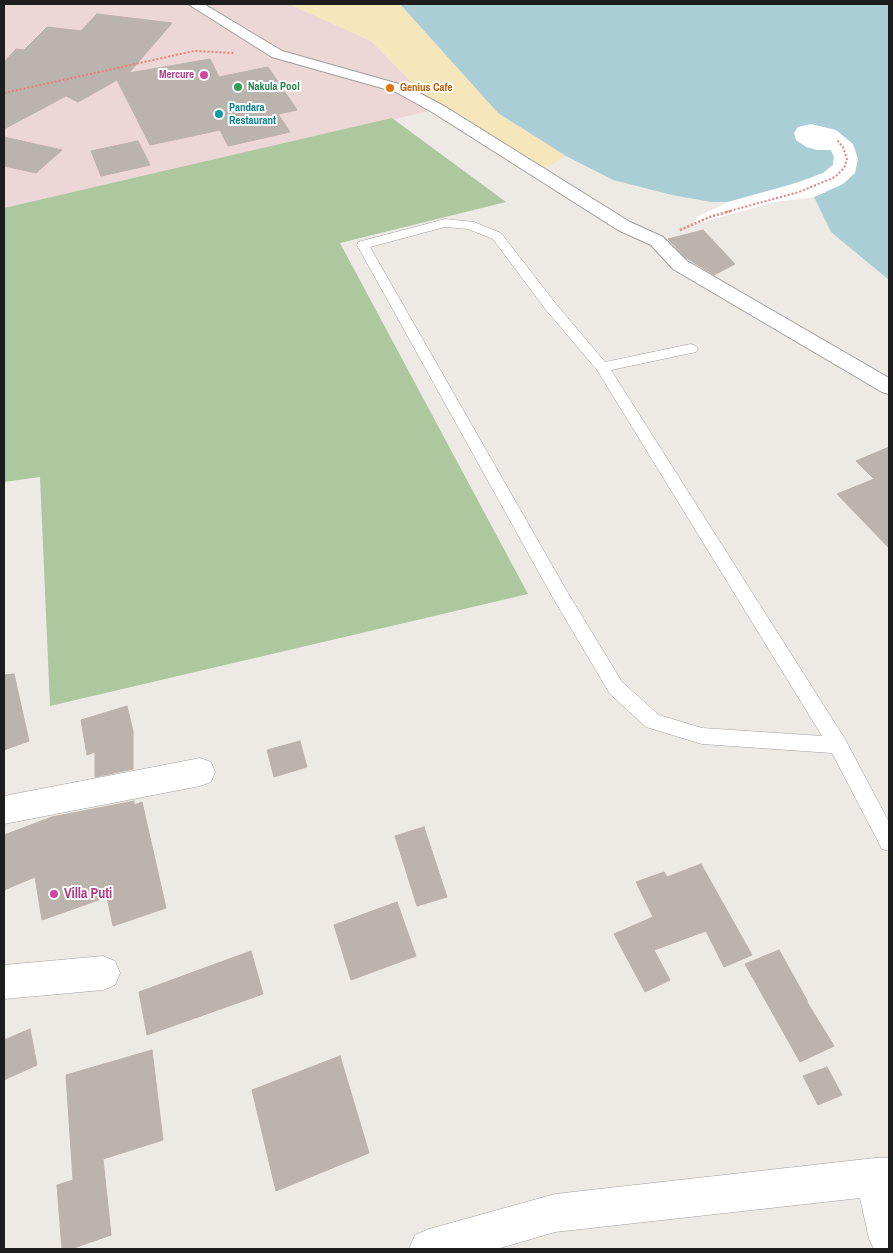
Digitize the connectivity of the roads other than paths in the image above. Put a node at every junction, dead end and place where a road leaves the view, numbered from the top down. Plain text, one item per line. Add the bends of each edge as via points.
1 (195, 4) edge
2 (691, 349) dead end
3 (602, 367) junction
4 (889, 387) edge
5 (838, 745) junction
6 (200, 772) dead end
7 (4, 810) edge
8 (889, 842) edge
9 (103, 974) dead end
10 (4, 982) edge
11 (882, 1177) edge
12 (889, 1239) edge
13 (429, 1249) edge

1 - 4 street via 277,54 401,89 438,108 624,226 657,241 680,265
2 - 3 lane
3 - 5 lane
3 - 5 lane via 551,308 497,236 470,225 444,223 363,245 616,688 653,721 702,736
5 - 8 lane
6 - 7 street
9 - 10 street
11 - 12 street
11 - 13 street via 555,1213

